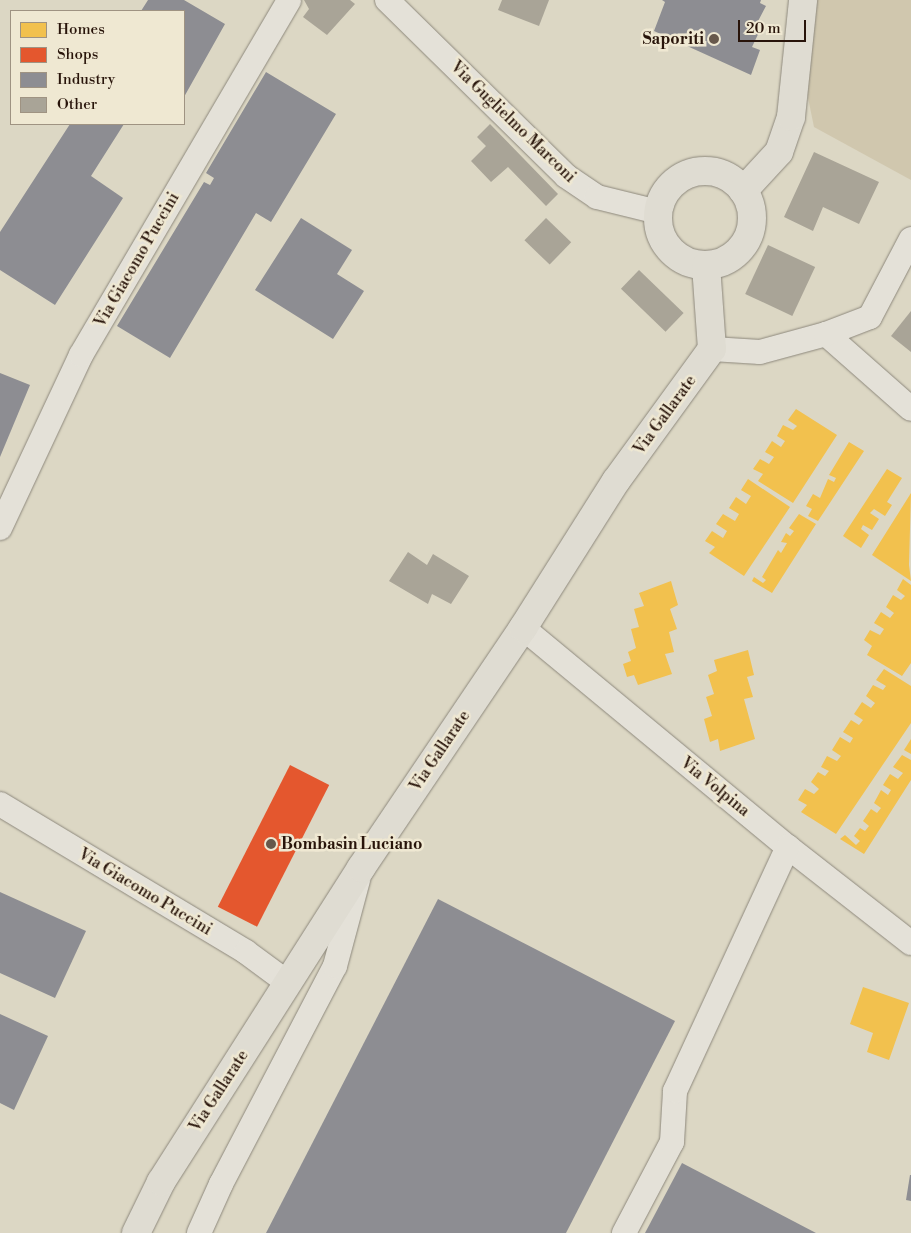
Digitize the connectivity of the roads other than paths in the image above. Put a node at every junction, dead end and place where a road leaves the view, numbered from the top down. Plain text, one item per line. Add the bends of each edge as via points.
1 (289, 0) edge
2 (387, 0) edge
3 (803, 0) edge
4 (743, 191) junction
5 (658, 212) junction
6 (911, 239) edge
7 (706, 266) junction
8 (826, 334) junction
9 (712, 350) junction
10 (911, 409) edge
11 (0, 528) edge
12 (523, 628) junction
13 (0, 804) edge
14 (788, 847) junction
15 (362, 868) junction
16 (911, 943) edge
17 (288, 983) junction
18 (136, 1233) edge
19 (199, 1233) edge
20 (624, 1233) edge

1 - 11 street, Via Giacomo Puccini via 81,355
2 - 5 street, Via Guglielmo Marconi via 566,176 597,197
3 - 4 main road via 791,117 779,152
4 - 5 main road via 721,174 694,172 670,187
4 - 7 main road via 750,204 750,232 733,256
5 - 7 main road via 658,226 670,250 692,264
6 - 8 street via 870,317
7 - 9 main road
8 - 9 street via 760,352
8 - 10 street
9 - 12 main road, Via Gallarate via 616,481
12 - 14 street, Via Volpina
12 - 15 main road, Via Gallarate
13 - 17 street, Via Giacomo Puccini via 246,952
14 - 16 street, Via Volpina
14 - 20 street via 675,1091 672,1142
15 - 17 main road, Via Gallarate
15 - 19 street via 335,966 221,1184
17 - 18 main road, Via Gallarate via 161,1182

